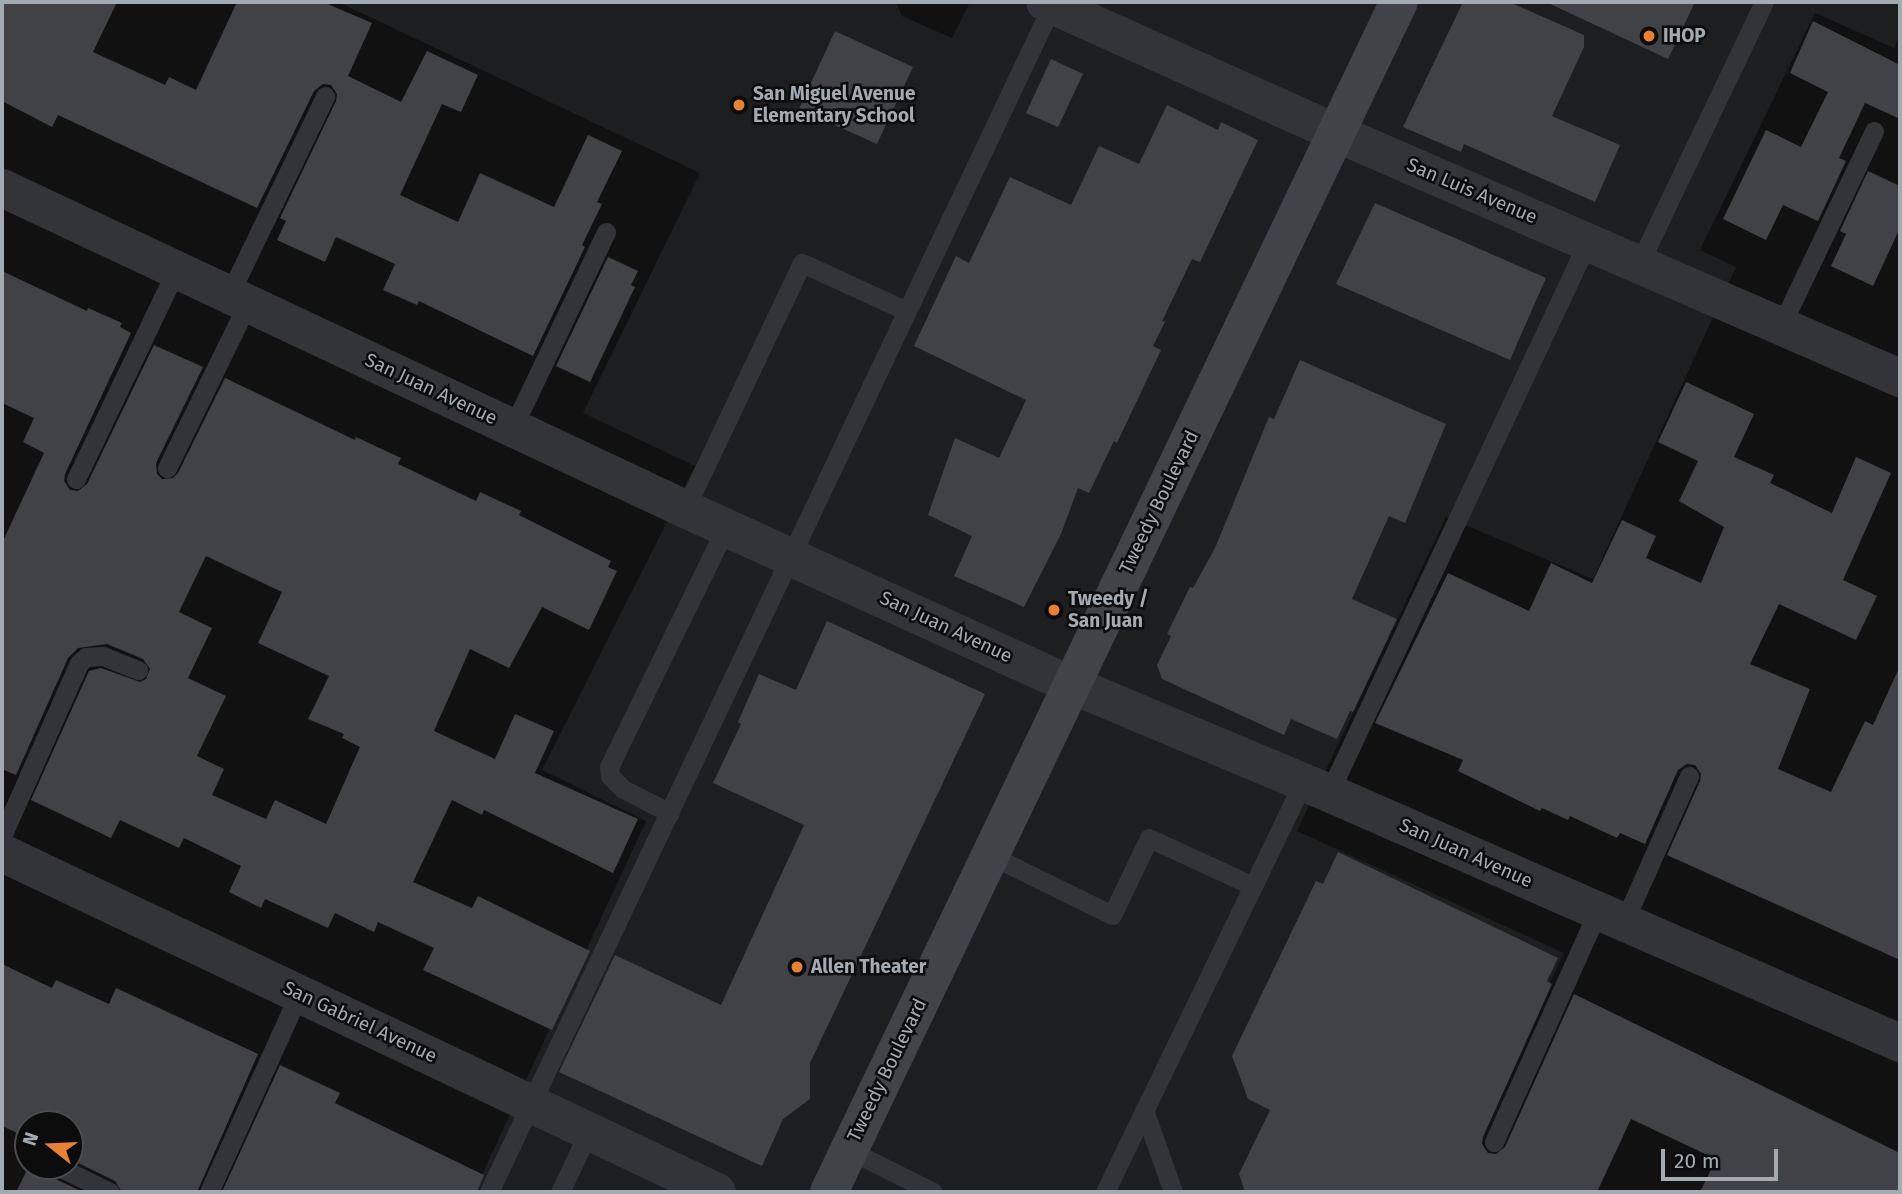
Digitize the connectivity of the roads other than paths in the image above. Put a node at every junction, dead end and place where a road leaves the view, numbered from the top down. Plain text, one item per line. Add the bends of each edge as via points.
1 (1399, 2) edge
2 (1764, 2) edge
3 (1049, 3) edge
4 (325, 96) dead end
5 (1874, 131) dead end
6 (1336, 133) junction
7 (2, 188) edge
8 (606, 232) dead end
9 (1588, 241) junction
10 (1639, 264) junction
11 (176, 270) junction
12 (238, 299) junction
13 (907, 311) junction
14 (1781, 326) junction
15 (1900, 378) edge
16 (513, 427) junction
17 (167, 468) dead end
18 (76, 479) dead end
19 (685, 509) junction
20 (726, 527) junction
21 (791, 556) junction
22 (138, 670) dead end
23 (1072, 685) junction
24 (1689, 776) dead end
25 (1316, 788) junction
26 (670, 813) junction
27 (2, 836) edge
28 (2, 853) edge
29 (990, 855) junction
30 (1253, 886) junction
31 (1611, 917) junction
32 (299, 994) junction
33 (1900, 1044) edge
34 (531, 1104) junction
35 (1144, 1110) junction
36 (589, 1131) junction
37 (1494, 1142) dead end
38 (849, 1150) junction
39 (84, 1179) edge
40 (110, 1192) edge
41 (209, 1192) edge
42 (489, 1192) edge
43 (560, 1192) edge
44 (717, 1192) edge
45 (829, 1192) edge
46 (933, 1192) edge
47 (1105, 1192) edge
48 (1173, 1192) edge

1 - 6 main road, Tweedy Boulevard
2 - 10 lane
3 - 6 street, San Luis Avenue
3 - 13 lane
4 - 12 lane
5 - 14 lane
6 - 9 street, San Luis Avenue
6 - 23 main road, Tweedy Boulevard
7 - 11 street, San Juan Avenue
8 - 16 lane
9 - 10 street, San Luis Avenue
9 - 25 lane
10 - 14 street, San Luis Avenue
11 - 12 street, San Juan Avenue
11 - 18 lane
12 - 16 street, San Juan Avenue
12 - 17 lane
13 - 19 lane via 802,263
13 - 21 lane
14 - 15 street, San Luis Avenue
16 - 19 street, San Juan Avenue
19 - 20 street, San Juan Avenue
20 - 21 street, San Juan Avenue
20 - 26 lane via 609,767 623,789
21 - 23 street, San Juan Avenue
21 - 26 lane
22 - 27 lane via 103,656 86,657 79,663
23 - 25 street, San Juan Avenue
23 - 29 main road, Tweedy Boulevard
24 - 31 lane
25 - 30 lane
25 - 31 street, San Juan Avenue
26 - 34 lane
28 - 32 street, San Gabriel Avenue
29 - 30 lane via 1112,915 1149,838
29 - 38 main road, Tweedy Boulevard
30 - 35 lane
31 - 33 street, San Juan Avenue
31 - 37 lane
32 - 34 street, San Gabriel Avenue
32 - 41 lane
34 - 36 street, San Gabriel Avenue
34 - 42 lane
35 - 47 lane
35 - 48 lane
36 - 43 lane
36 - 44 street, San Gabriel Avenue
38 - 45 main road, Tweedy Boulevard
38 - 46 lane
39 - 40 lane

